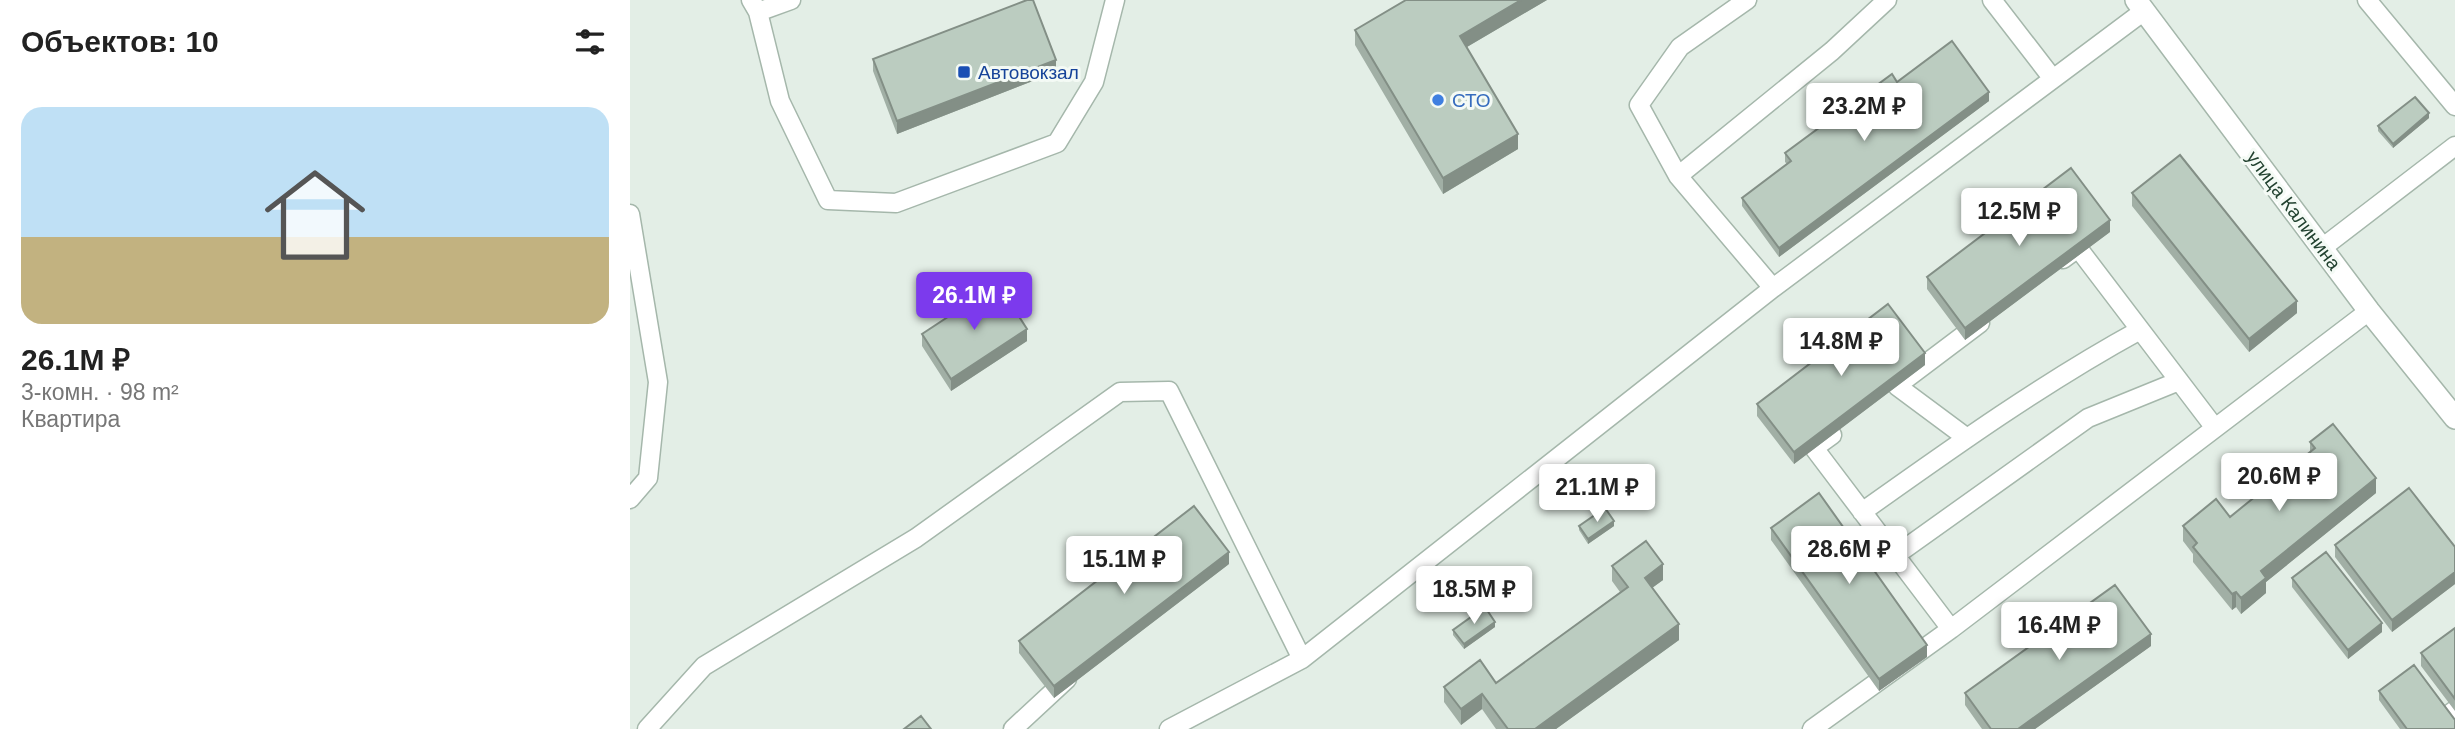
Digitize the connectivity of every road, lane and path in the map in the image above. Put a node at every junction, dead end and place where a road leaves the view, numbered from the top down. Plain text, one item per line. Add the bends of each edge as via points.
1 (791, 0) edge
2 (1115, 0) edge
3 (1747, 0) edge
4 (1887, 0) edge
5 (1992, 0) edge
6 (2367, 0) edge
7 (754, 6) edge
8 (2140, 6) edge
9 (2053, 79) junction
10 (2455, 106) edge
11 (2455, 146) edge
12 (1678, 176) junction
13 (630, 214) edge
14 (2322, 248) junction
15 (2046, 272) edge
16 (1773, 288) junction
17 (2369, 311) junction
18 (1993, 313) edge
19 (2140, 330) junction
20 (2179, 381) junction
21 (2455, 418) edge
22 (1845, 425) edge
23 (2215, 428) junction
24 (1967, 438) junction
25 (630, 499) edge
26 (1862, 512) junction
27 (1896, 555) junction
28 (1951, 629) junction
29 (1301, 659) junction
30 (1082, 666) edge
31 (2455, 710) edge
32 (647, 729) edge
33 (1013, 729) edge
34 (1169, 729) edge
35 (1812, 729) edge
36 (2430, 729) edge

1 - 7 lane
2 - 7 lane via 1094,82 1057,144 896,203 828,200 780,101
3 - 12 lane via 1680,47 1639,105
4 - 12 lane via 1832,51
5 - 9 lane
6 - 10 lane
8 - 9 lane
8 - 14 street, улица Калинина
9 - 16 lane
11 - 14 lane
12 - 16 lane
13 - 25 lane via 658,382 648,478
14 - 17 street, улица Калинина
15 - 19 lane via 2078,248
16 - 29 lane
17 - 21 street, улица Калинина
17 - 23 lane
18 - 24 lane via 1892,389
19 - 20 lane
19 - 24 lane
20 - 23 lane
20 - 27 lane via 2088,418
22 - 26 lane via 1814,448
23 - 28 lane
24 - 26 lane
26 - 27 lane
27 - 28 lane
28 - 35 lane
29 - 32 lane via 1237,543 1169,391 1120,392 916,538 704,666
29 - 34 lane
30 - 33 lane
31 - 36 lane

